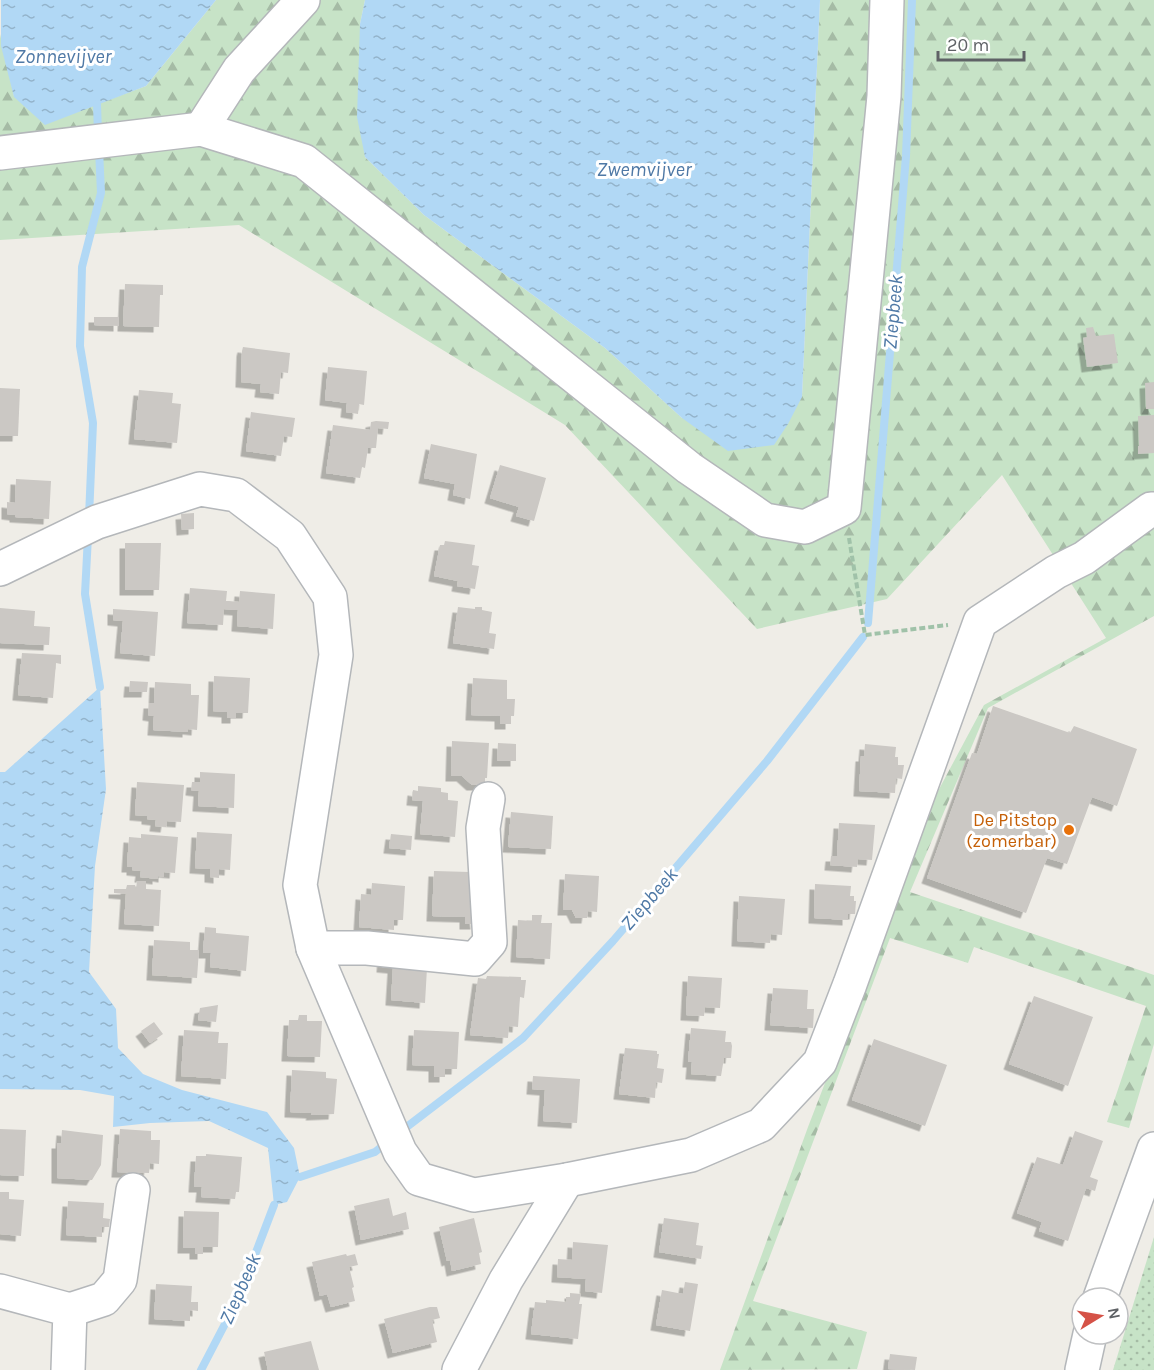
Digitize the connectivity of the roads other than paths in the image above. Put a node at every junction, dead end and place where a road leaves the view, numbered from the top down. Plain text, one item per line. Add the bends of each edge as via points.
1 (303, 0) edge
2 (887, 0) edge
3 (201, 129) junction
4 (0, 153) edge
5 (1154, 509) edge
6 (4, 558) edge
7 (488, 799) dead end
8 (313, 948) junction
9 (1154, 1149) edge
10 (567, 1180) junction
11 (133, 1190) dead end
12 (1104, 1286) edge
13 (0, 1291) edge
14 (70, 1310) junction
15 (1087, 1346) edge
16 (68, 1370) edge
17 (459, 1370) edge
18 (1082, 1370) edge

1 - 3 street via 239,70
2 - 3 street via 884,96 844,508 805,527 765,520 689,468 304,161
3 - 4 street
5 - 10 street via 980,622 820,1062 761,1125 692,1155
6 - 8 street via 97,522 200,489 236,495 290,536 330,597 336,655 300,885
7 - 8 street via 483,828 490,942 475,959 367,948
8 - 10 street via 400,1152 419,1179 474,1196
9 - 12 street
10 - 17 street via 506,1280
11 - 14 street via 120,1280 104,1299
13 - 14 street
14 - 16 street
15 - 18 street

